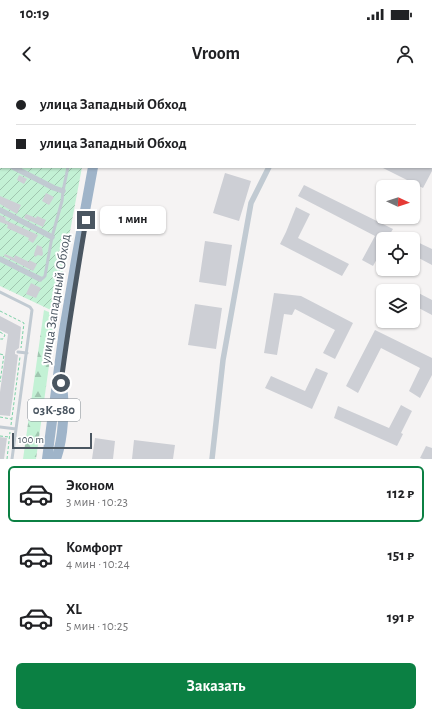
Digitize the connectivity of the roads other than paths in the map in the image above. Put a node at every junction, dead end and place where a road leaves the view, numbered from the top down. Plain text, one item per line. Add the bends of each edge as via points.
1 (15, 168) edge
2 (68, 168) edge
3 (93, 168) edge
4 (97, 168) edge
5 (268, 168) edge
6 (63, 191) junction
7 (0, 210) edge
8 (52, 237) junction
9 (0, 259) edge
10 (40, 279) joint
11 (0, 292) edge
12 (20, 352) road end
13 (27, 353) junction
14 (61, 383) junction
15 (0, 428) edge
16 (16, 430) junction
17 (12, 459) edge
18 (47, 459) edge
19 (52, 459) edge
20 (56, 459) edge
21 (212, 459) edge

1 - 6 street
2 - 6 lane
3 - 18 highway, улица Западный Обход / 03К-580 via 64,330
4 - 14 highway, улица Западный Обход / 03К-580 via 79,260
5 - 21 street via 251,203 223,360
6 - 8 lane
7 - 8 street
8 - 10 lane via 45,276
9 - 10 street
11 - 13 lane via 32,308
12 - 13 lane
13 - 16 lane
14 - 19 highway, улица Западный Обход / 03К-580
14 - 20 highway via 63,413
15 - 16 lane
16 - 17 lane

